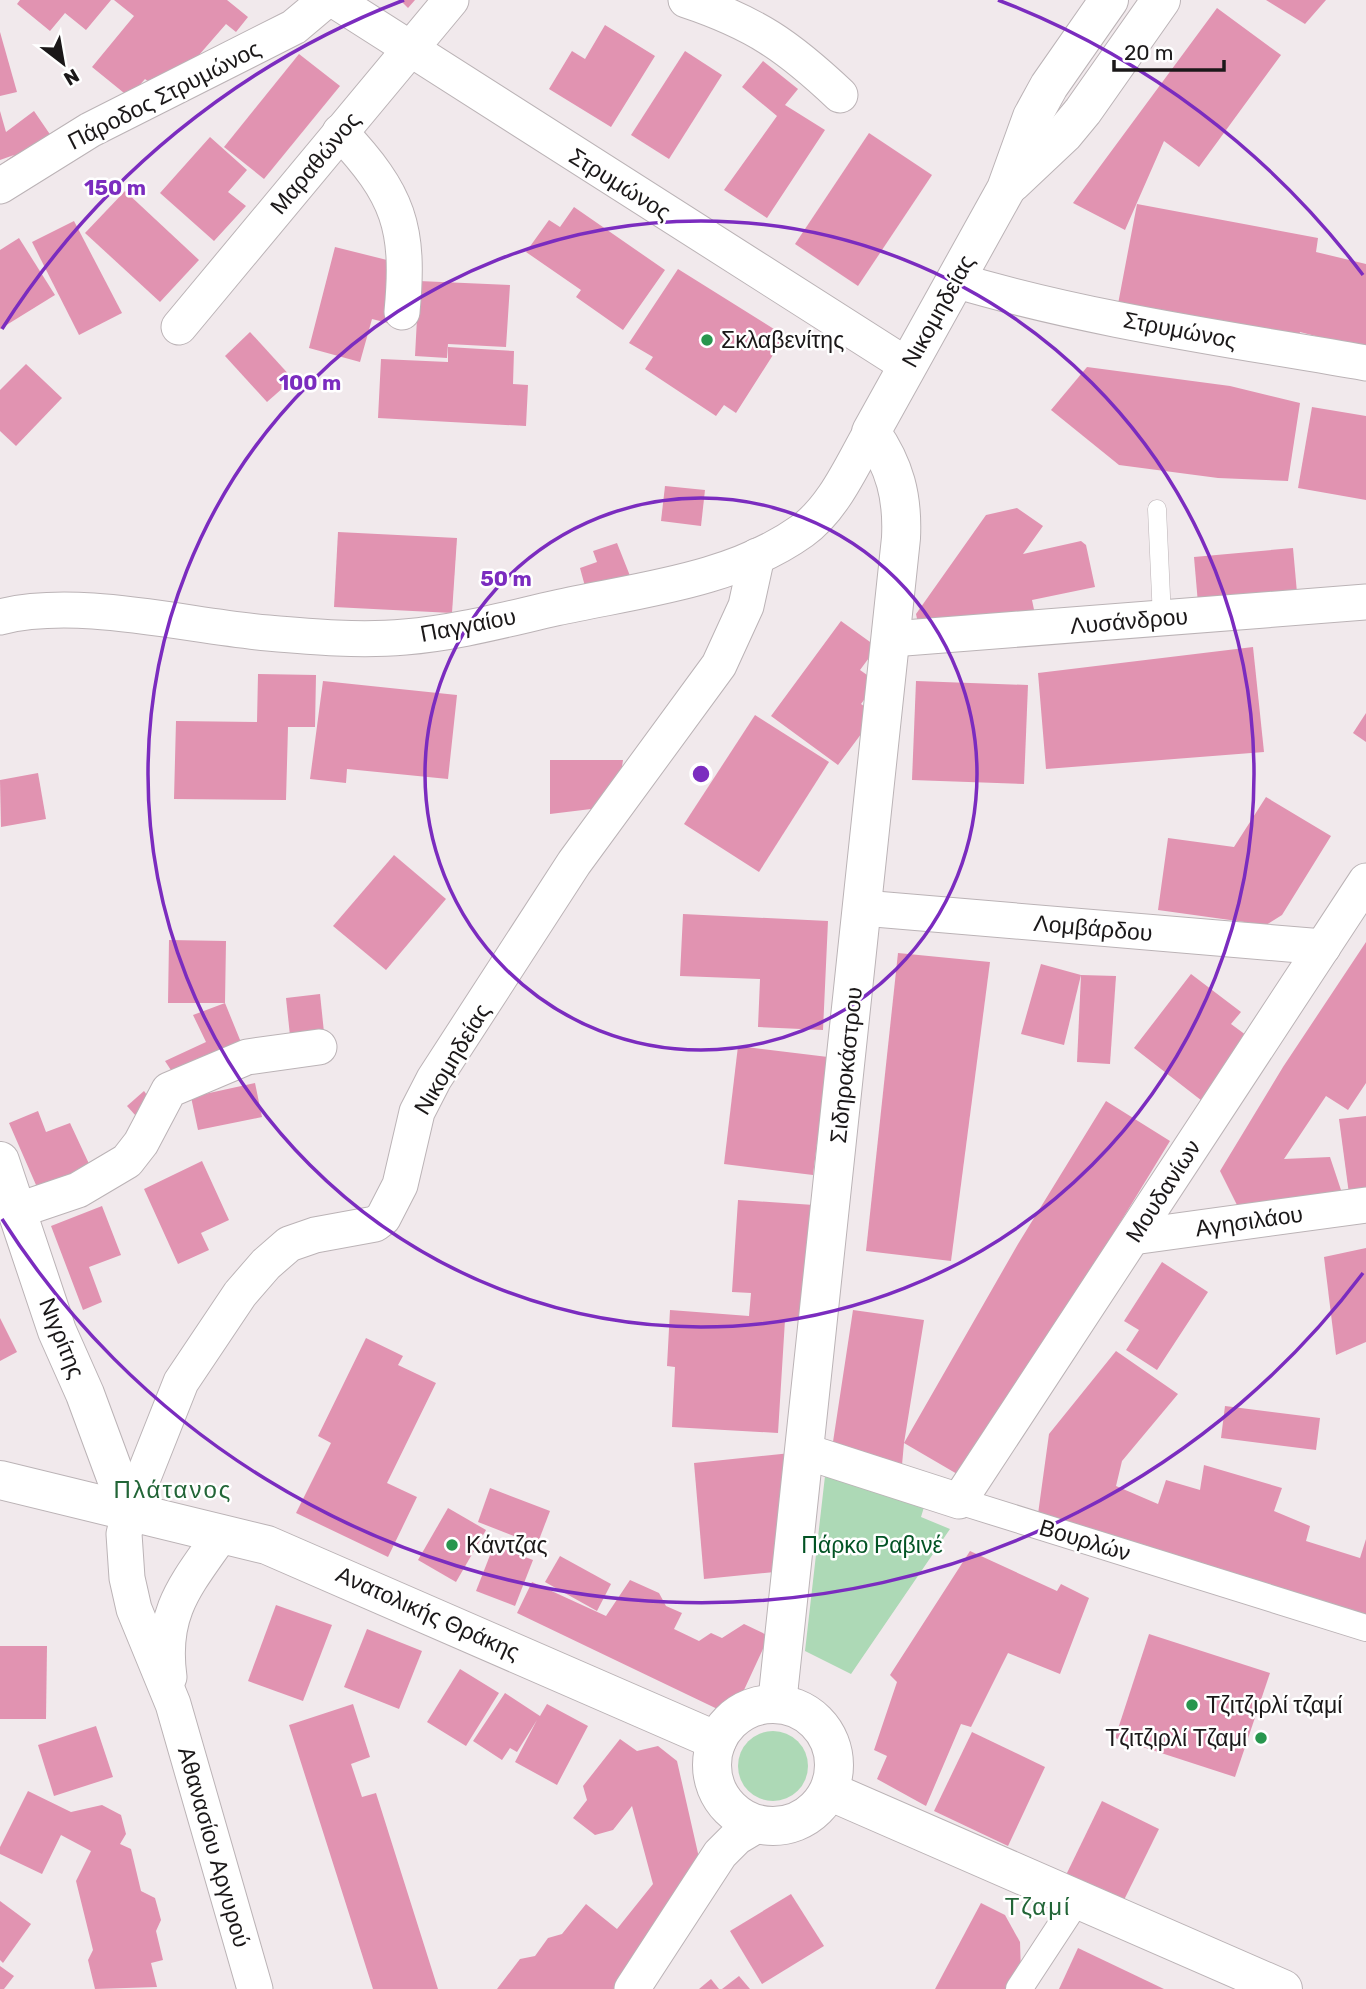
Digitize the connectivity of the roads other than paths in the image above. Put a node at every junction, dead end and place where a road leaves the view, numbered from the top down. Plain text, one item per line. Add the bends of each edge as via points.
1 (326, 0) edge
2 (334, 0) edge
3 (451, 0) edge
4 (686, 0) edge
5 (1109, 0) edge
6 (1161, 0) edge
7 (409, 49) junction
8 (841, 94) dead end
9 (340, 132) junction
10 (0, 186) edge
11 (1006, 189) junction
12 (956, 280) junction
13 (402, 312) dead end
14 (179, 327) dead end
15 (1366, 363) edge
16 (908, 366) junction
17 (871, 432) junction
18 (1157, 509) dead end
19 (757, 556) junction
20 (1366, 602) edge
21 (0, 617) edge
22 (1163, 618) junction
23 (892, 639) junction
24 (1366, 881) edge
25 (863, 908) junction
26 (1323, 947) junction
27 (319, 1047) dead end
28 (0, 1161) edge
29 (1366, 1205) edge
30 (16, 1211) junction
31 (1133, 1237) junction
32 (804, 1451) junction
33 (0, 1480) edge
34 (959, 1501) junction
35 (129, 1513) junction
36 (222, 1533) junction
37 (1366, 1628) edge
38 (173, 1704) junction
39 (777, 1704) junction
40 (718, 1741) junction
41 (829, 1791) junction
42 (759, 1824) junction
43 (1078, 1899) junction
44 (255, 1989) edge
45 (632, 1989) edge
46 (1019, 1989) edge
47 (1283, 1989) edge

1 - 10 street, Πάροδος Στρυμώνος via 273,39 90,130
2 - 7 street, Στρυμώνος
3 - 7 street, Μαραθώνος
4 - 8 street via 769,35
5 - 11 street, Νικομηδείας via 1032,117
6 - 11 street, Νικομηδείας via 1083,111
7 - 9 street, Μαραθώνος
7 - 16 street, Στρυμώνος
9 - 13 street via 377,176 399,220 406,255
9 - 14 street, Μαραθώνος
11 - 12 street, Νικομηδείας
12 - 15 street, Στρυμώνος via 1091,313
12 - 16 street, Νικομηδείας
16 - 17 street, Νικομηδείας
17 - 19 street, Παγγαίου via 819,515 804,530
17 - 23 street, Σιδηροκάστρου via 886,453 901,498
18 - 22 lane
19 - 21 street, Παγγαίου via 651,588 407,637 268,633 106,613 40,611
19 - 35 street, Νικομηδείας via 746,606 719,664 574,863 435,1079 417,1112 390,1208 375,1224 289,1244 251,1281 181,1382
20 - 22 street, Λυσάνδρου
22 - 23 street, Λυσάνδρου
23 - 25 street, Σιδηροκάστρου
24 - 26 street, Μουδανίων
25 - 26 street, Λομβάρδου
25 - 32 street, Σιδηροκάστρου
26 - 31 street, Μουδανίων
27 - 30 street via 247,1057 169,1090 127,1161 97,1181
28 - 30 street, Νιγρίτης
29 - 31 street, Αγησιλάου
30 - 35 street, Νιγρίτης via 57,1331
31 - 34 street, Μουδανίων
32 - 34 street, Βουρλών
32 - 39 street, Σιδηροκάστρου
33 - 35 street, Ανατολικής Θράκης
34 - 37 street, Βουρλών
35 - 36 street, Ανατολικής Θράκης
35 - 38 street, Αθανασίου Αργυρού via 124,1542 127,1578 141,1630
36 - 38 street, Αθανασίου Αργυρού via 184,1586 169,1619 166,1643
36 - 40 street, Ανατολικής Θράκης via 310,1561
38 - 44 street, Αθανασίου Αργυρού
39 - 40 street via 742,1712 728,1723
39 - 41 street via 805,1712 828,1737 835,1759
40 - 42 street via 712,1767 721,1798 742,1818
41 - 42 street via 802,1819 778,1826
41 - 43 street
42 - 45 street via 720,1854
43 - 46 street
43 - 47 street

